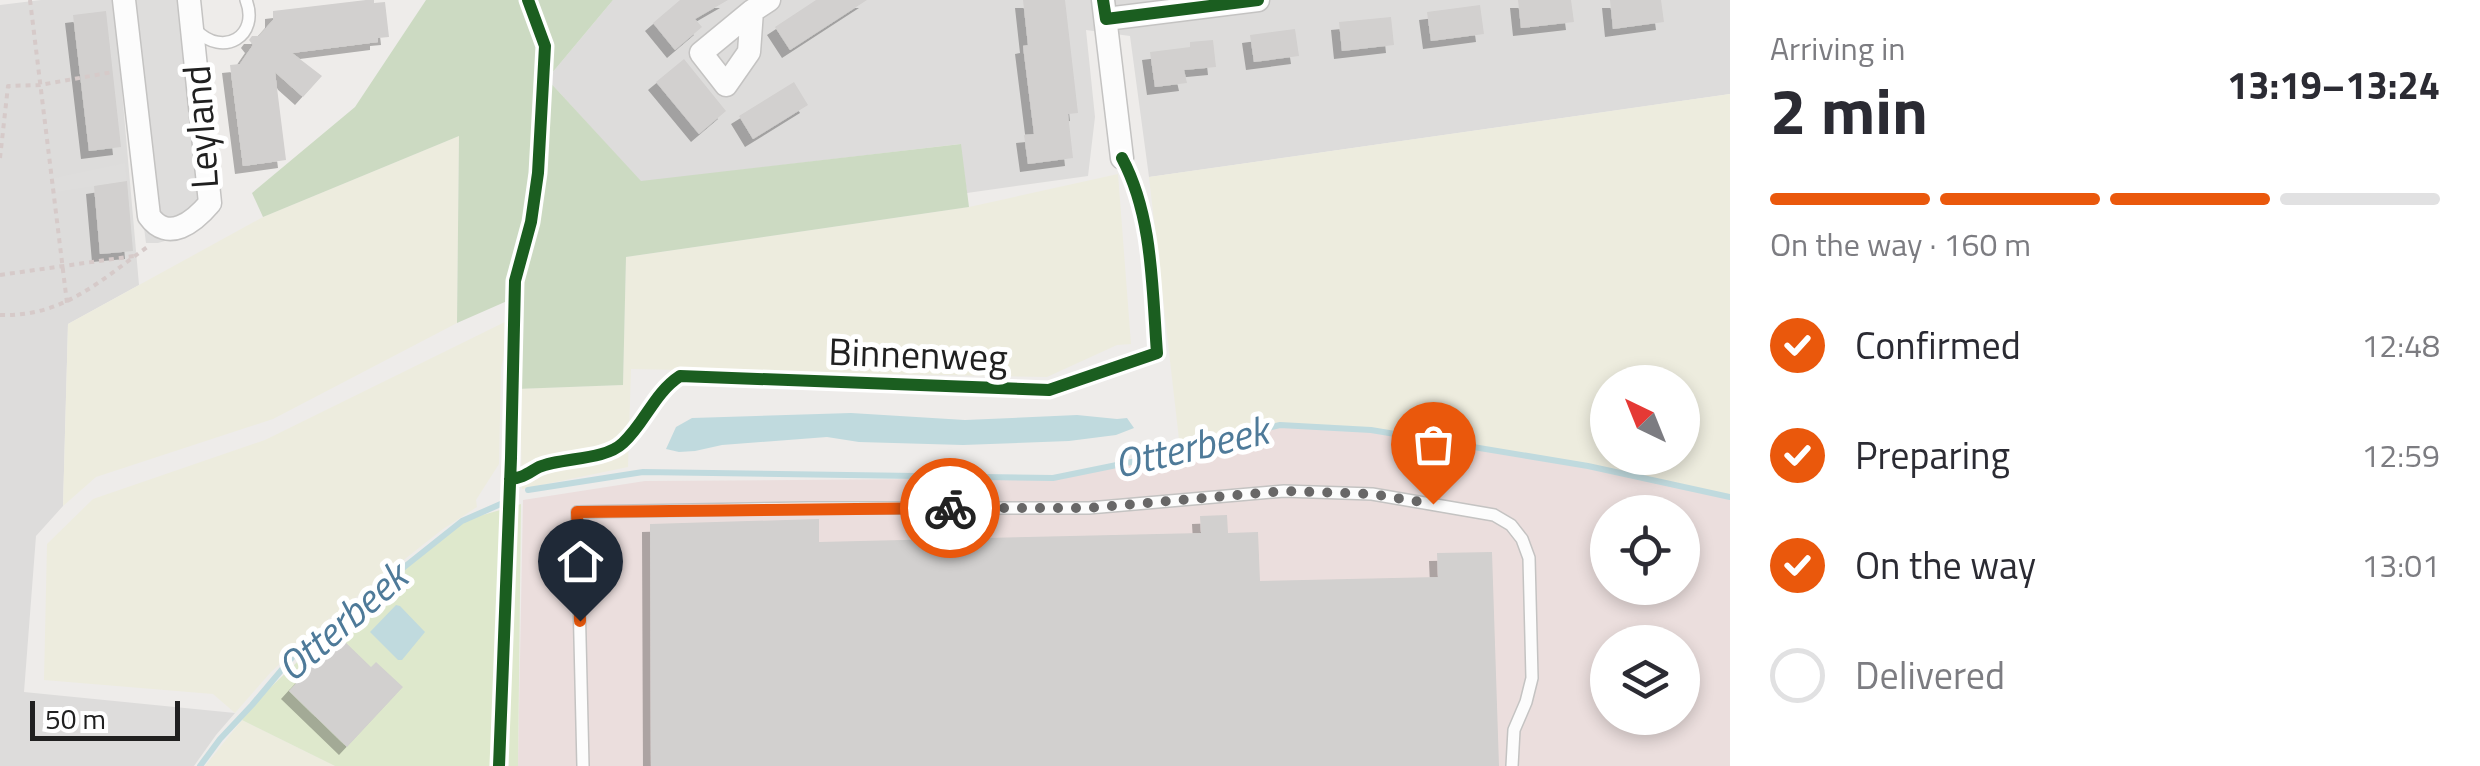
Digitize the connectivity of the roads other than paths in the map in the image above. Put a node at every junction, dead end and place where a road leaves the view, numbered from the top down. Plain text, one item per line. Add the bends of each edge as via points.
1 (124, 0) edge
2 (246, 0) edge
3 (1258, 0) edge
4 (192, 5) edge
5 (1105, 10) edge
6 (1122, 158) dead end
7 (582, 766) edge
8 (1512, 766) edge

1 - 4 street, Leyland via 150,216 164,228 187,224 210,203
2 - 4 lane via 250,18 244,32 220,44 196,30
3 - 5 street
5 - 6 street
7 - 8 lane via 577,512 1089,508 1284,491 1372,494 1494,515 1511,525 1528,558 1532,678 1514,730

